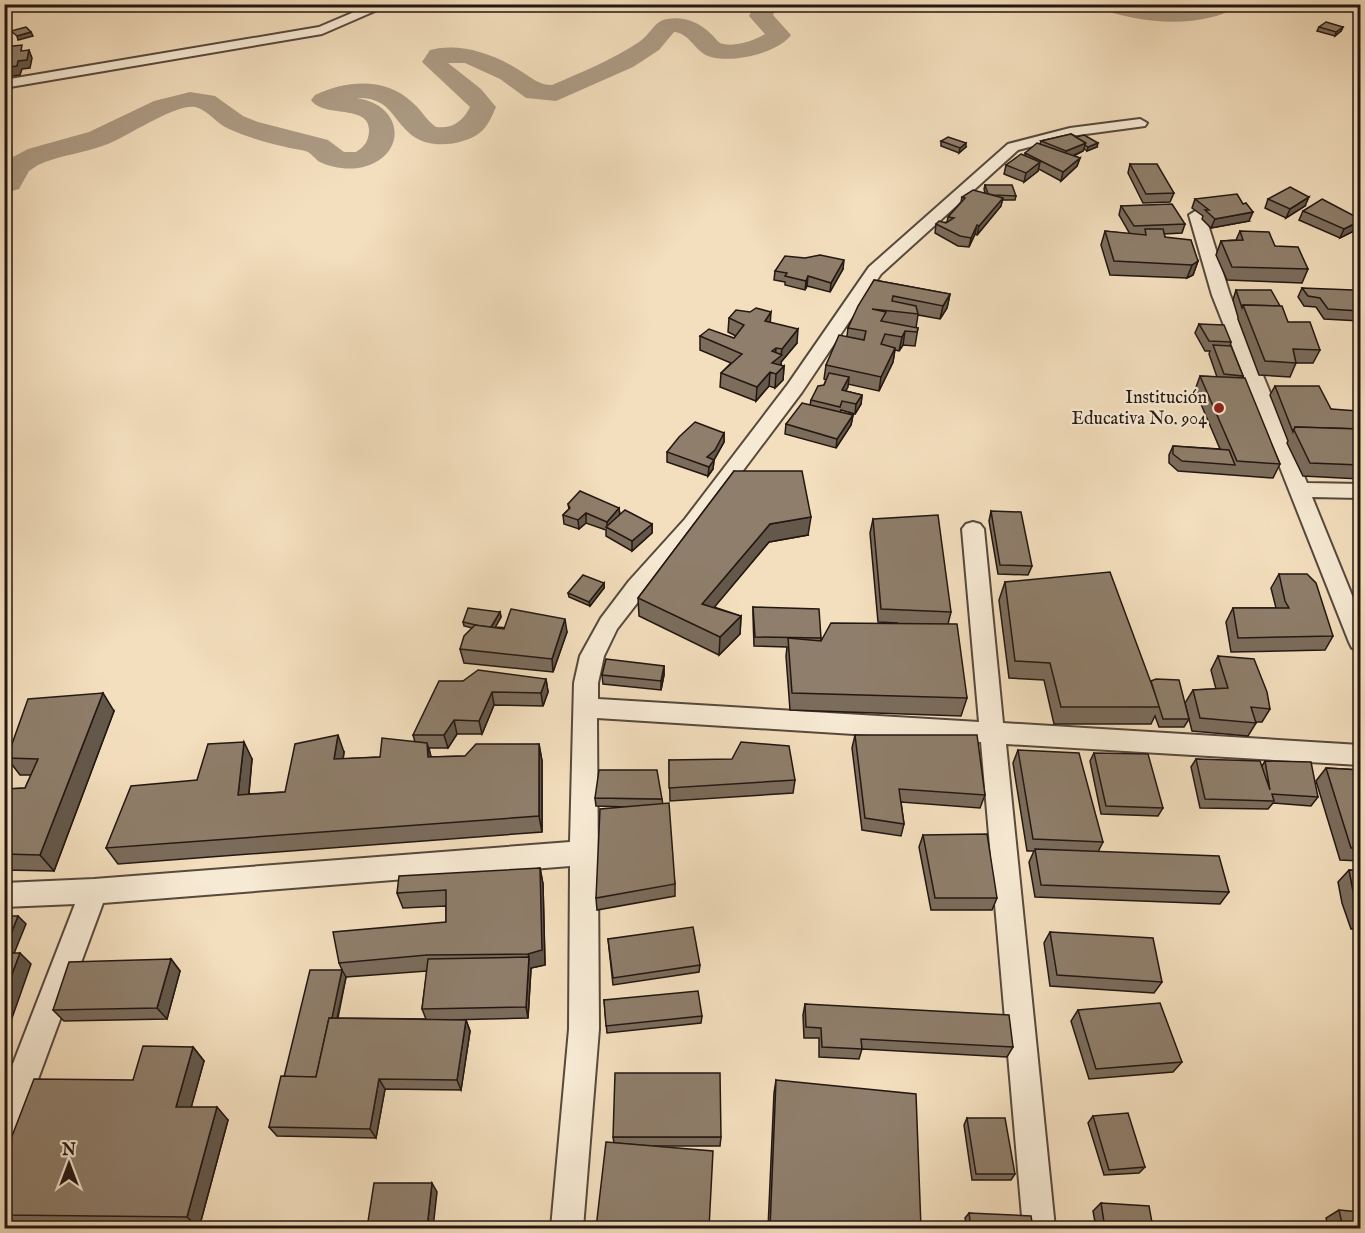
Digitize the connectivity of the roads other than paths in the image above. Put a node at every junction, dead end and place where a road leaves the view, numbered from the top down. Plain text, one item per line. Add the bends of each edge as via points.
1 (385, 4) edge
2 (4, 84) edge
3 (1140, 123) dead end
4 (1197, 215) edge
5 (1299, 490) junction
6 (1360, 491) edge
7 (973, 529) dead end
8 (1360, 642) edge
9 (586, 708) junction
10 (992, 734) junction
11 (1360, 755) edge
12 (582, 853) junction
13 (93, 891) junction
14 (4, 895) edge
15 (4, 1128) edge
16 (567, 1228) edge
17 (1039, 1228) edge

1 - 2 street via 322,30
3 - 9 street via 1070,132 1013,147 875,271 795,388 692,524 609,624 592,656
4 - 5 street via 1221,295
5 - 6 street
5 - 8 street
7 - 10 street
9 - 10 street
9 - 12 street
10 - 11 street
10 - 17 street
12 - 13 street
12 - 16 street via 584,1029
13 - 14 street
13 - 15 street

